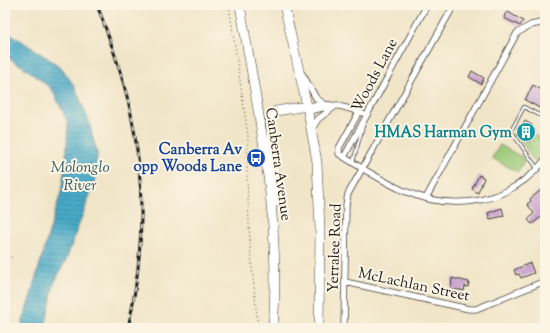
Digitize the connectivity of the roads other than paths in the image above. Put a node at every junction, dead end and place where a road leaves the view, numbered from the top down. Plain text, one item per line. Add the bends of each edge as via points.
1 (240, 5) edge
2 (284, 5) edge
3 (427, 5) edge
4 (454, 5) edge
5 (545, 22) edge
6 (298, 68) junction
7 (323, 103) junction
8 (336, 105) junction
9 (257, 108) junction
10 (308, 108) junction
11 (359, 112) junction
12 (366, 115) junction
13 (271, 116) junction
14 (545, 118) edge
15 (363, 121) junction
16 (312, 129) junction
17 (344, 157) junction
18 (545, 160) edge
19 (353, 162) junction
20 (362, 168) junction
21 (537, 168) junction
22 (426, 198) junction
23 (545, 281) edge
24 (345, 282) junction
25 (276, 285) junction
26 (273, 328) edge
27 (319, 328) edge
28 (344, 328) edge

1 - 9 highway, Canberra Avenue
2 - 6 highway
3 - 12 street, Woods Lane
4 - 20 street, Yerralee Road
5 - 22 street via 530,25 517,33
6 - 7 street via 316,98
6 - 10 highway
7 - 8 street
7 - 10 street
8 - 10 street
8 - 11 street
8 - 16 street via 318,119
9 - 13 highway
9 - 25 highway, Canberra Avenue via 272,204
10 - 13 highway
10 - 16 highway
11 - 12 street
11 - 17 street via 338,149 339,154
12 - 15 street, Woods Lane
13 - 25 highway via 269,124 278,222
14 - 21 lane via 524,107 511,131
15 - 17 street, Woods Lane
15 - 19 lane via 362,134
16 - 27 highway via 319,201
17 - 19 street
18 - 21 street
19 - 20 street
20 - 22 street via 401,190
20 - 24 street, Yerralee Road via 347,199
21 - 22 street via 508,191 485,200 458,202
23 - 24 street, McLachlan Street via 476,309
24 - 28 street, Yerralee Road
25 - 26 highway, Canberra Avenue

